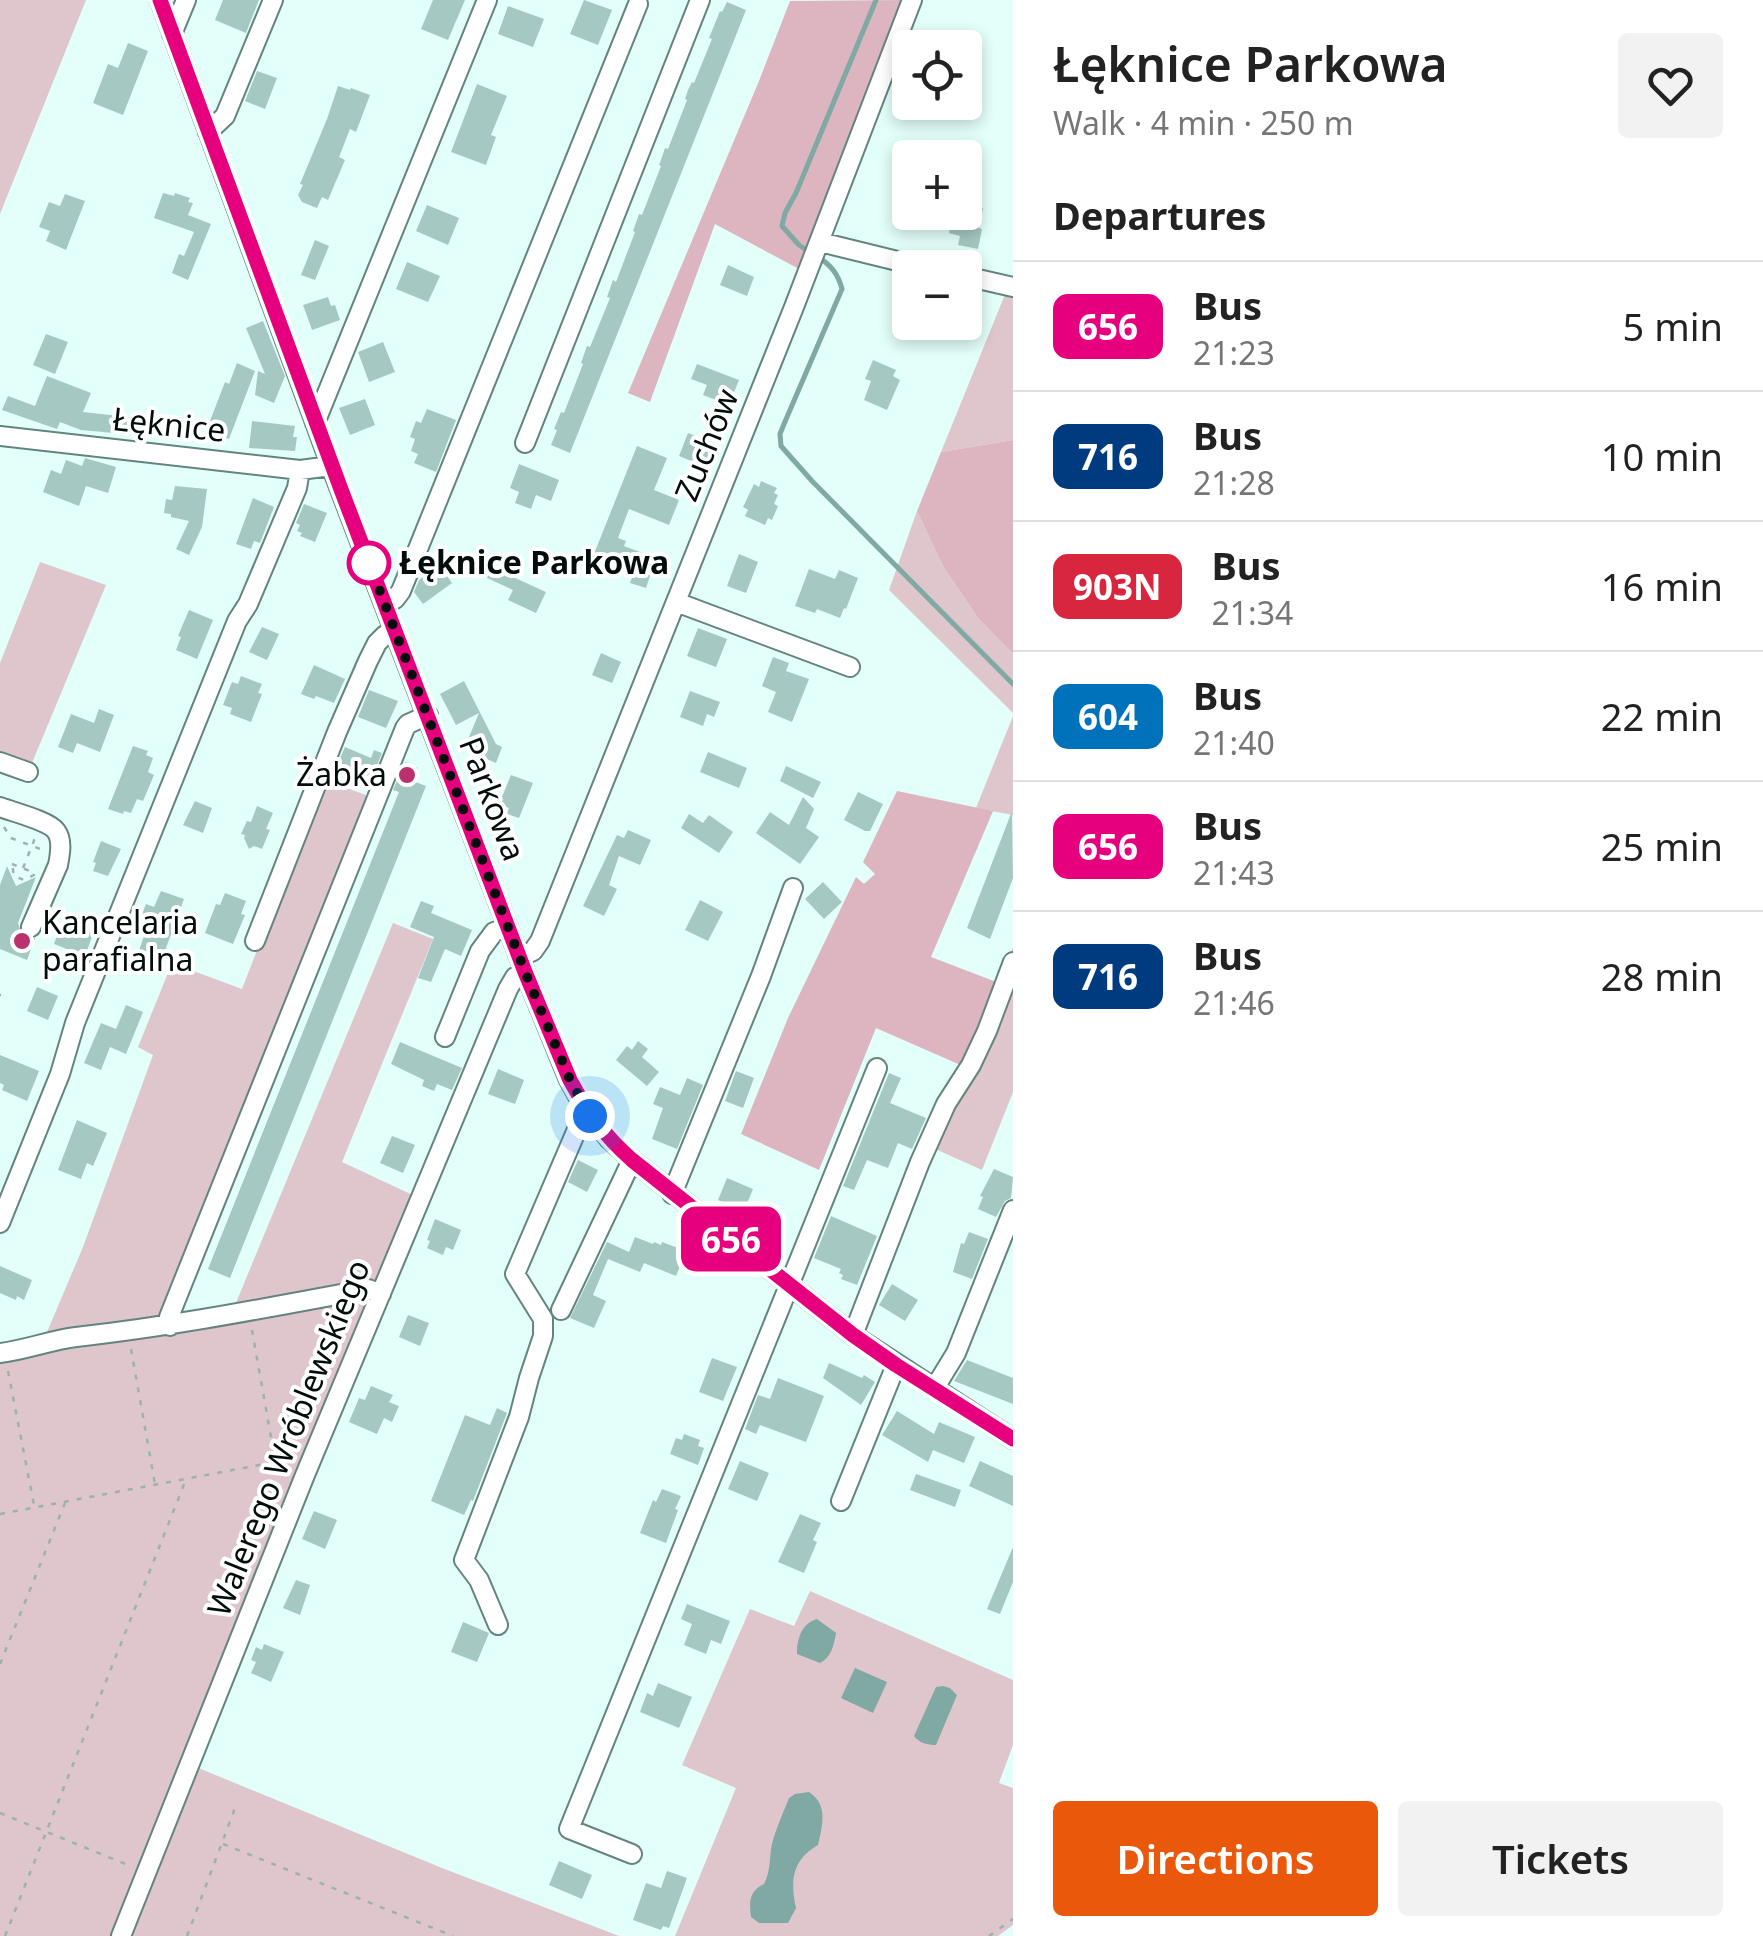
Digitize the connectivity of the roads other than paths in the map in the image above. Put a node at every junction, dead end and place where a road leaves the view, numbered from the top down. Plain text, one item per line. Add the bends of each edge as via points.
1 (160, 0) edge
2 (186, 0) edge
3 (273, 0) edge
4 (487, 0) edge
5 (700, 0) edge
6 (912, 0) edge
7 (638, 4) dead end
8 (172, 34) junction
9 (208, 132) junction
10 (820, 242) junction
11 (892, 260) edge
12 (982, 280) edge
13 (1013, 288) edge
14 (316, 423) junction
15 (0, 436) edge
16 (524, 443) dead end
17 (332, 466) junction
18 (300, 470) junction
19 (676, 602) junction
20 (384, 604) junction
21 (395, 632) junction
22 (850, 667) dead end
23 (428, 715) junction
24 (0, 762) edge
25 (28, 772) dead end
26 (2, 817) edge
27 (793, 888) dead end
28 (508, 926) junction
29 (32, 927) dead end
30 (254, 941) dead end
31 (1013, 962) edge
32 (522, 964) junction
33 (444, 1037) dead end
34 (877, 1068) dead end
35 (590, 1116) junction
36 (632, 1160) junction
37 (672, 1194) junction
38 (1013, 1210) edge
39 (0, 1223) edge
40 (789, 1285) junction
41 (381, 1294) junction
42 (562, 1310) dead end
43 (170, 1326) junction
44 (853, 1335) junction
45 (3, 1359) edge
46 (896, 1365) junction
47 (934, 1389) junction
48 (1013, 1439) edge
49 (841, 1501) dead end
50 (498, 1625) dead end
51 (632, 1854) dead end
52 (121, 1936) edge

1 - 8 street, Parkowa
2 - 8 street
3 - 9 street via 225,116
4 - 14 street
5 - 16 street
6 - 10 street, Zuchów
7 - 20 street via 401,592
8 - 9 street, Parkowa
9 - 14 street, Parkowa
10 - 11 street
10 - 19 street, Zuchów
12 - 13 street
14 - 17 street, Parkowa
15 - 18 street, Łęknice
17 - 18 street, Łęknice
17 - 20 street, Parkowa
18 - 39 street
19 - 22 street
19 - 32 street, Zuchów via 540,940
20 - 21 street, Parkowa
21 - 23 street, Parkowa
21 - 30 street via 377,643 368,660
23 - 28 street, Parkowa
23 - 43 street via 404,728
24 - 25 street
26 - 29 street via 46,824 59,836 58,865
27 - 37 street
28 - 32 street, Parkowa
28 - 33 street via 494,932 480,952
31 - 44 street via 987,1031 920,1162
32 - 35 street, Parkowa
32 - 41 street, Walerego Wróblewskiego
34 - 40 street
35 - 36 street, Parkowa
35 - 50 street via 578,1126 515,1274 543,1320 543,1336 464,1560
36 - 37 street, Parkowa
36 - 42 street
37 - 40 street, Parkowa
38 - 47 street via 956,1353
40 - 44 street, Parkowa
40 - 51 street via 569,1828
41 - 43 street via 368,1289
41 - 52 street, Walerego Wróblewskiego
43 - 45 street via 73,1338
44 - 46 street, Parkowa
46 - 47 street, Parkowa
46 - 49 street
47 - 48 street, Parkowa

